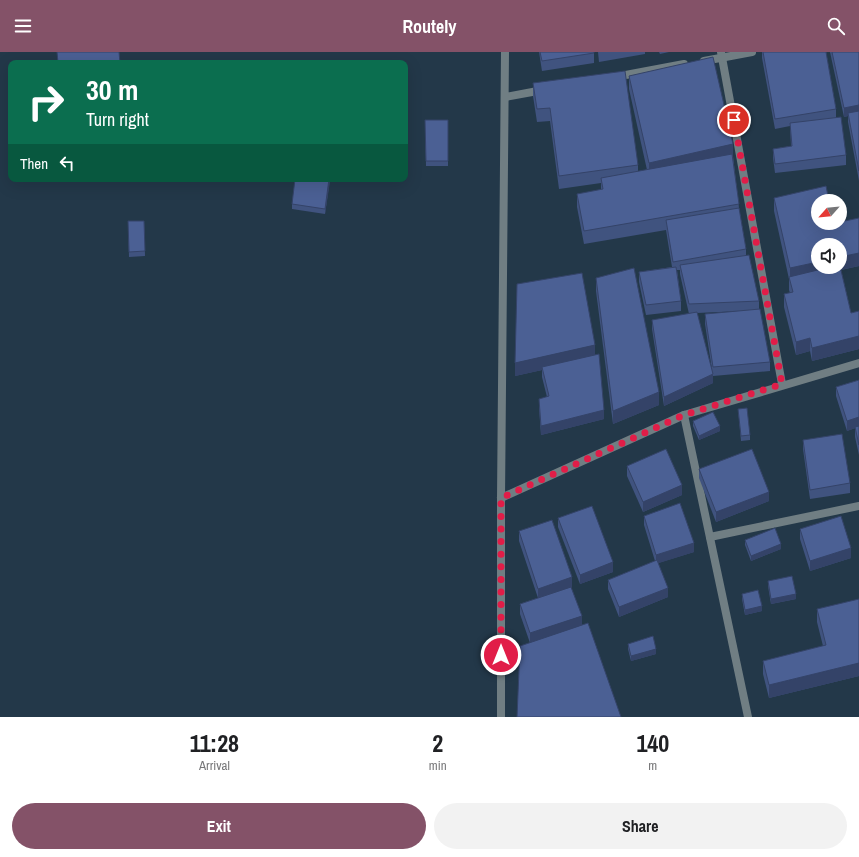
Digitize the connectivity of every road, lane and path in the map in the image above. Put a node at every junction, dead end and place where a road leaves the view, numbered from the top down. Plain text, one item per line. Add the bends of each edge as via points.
1 (505, 52) edge
2 (752, 52) edge
3 (722, 55) edge
4 (606, 78) edge
5 (551, 88) edge
6 (505, 97) junction
7 (859, 363) edge
8 (782, 384) junction
9 (684, 415) junction
10 (501, 498) junction
11 (859, 506) edge
12 (710, 537) junction
13 (501, 717) edge
14 (748, 717) edge

1 - 6 street
2 - 3 street
3 - 4 street
3 - 8 street
5 - 6 street
6 - 10 street
7 - 8 street
8 - 9 street
9 - 10 street
9 - 12 street
10 - 13 street
11 - 12 street
12 - 14 street

